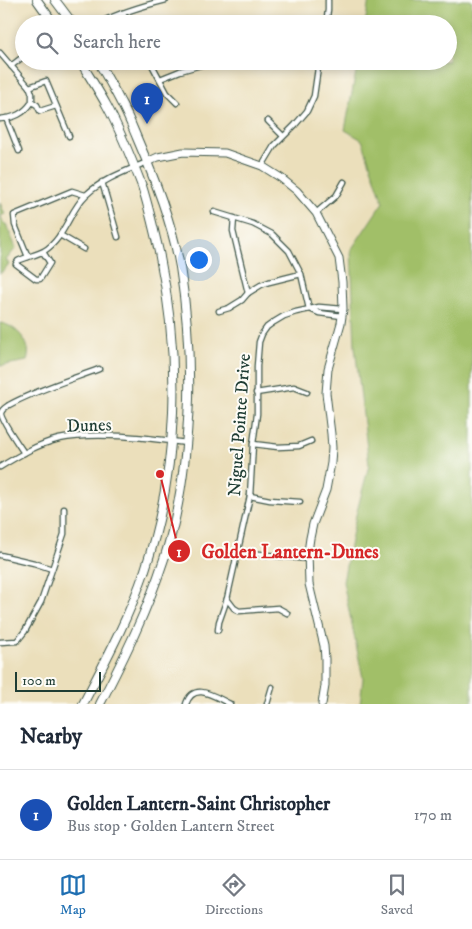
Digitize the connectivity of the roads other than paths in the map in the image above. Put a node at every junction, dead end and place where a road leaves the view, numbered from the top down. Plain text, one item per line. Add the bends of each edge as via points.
1 (36, 0) edge
2 (55, 0) edge
3 (166, 0) edge
4 (328, 0) edge
5 (122, 13) joint
6 (47, 15) edge
7 (67, 15) edge
8 (117, 15) edge
9 (327, 15) edge
10 (0, 54) edge
11 (15, 63) edge
12 (11, 66) junction
13 (85, 70) edge
14 (103, 70) edge
15 (155, 70) edge
16 (184, 70) edge
17 (318, 70) edge
18 (160, 79) junction
19 (29, 87) junction
20 (32, 102) junction
21 (177, 103) dead end
22 (56, 106) junction
23 (3, 119) edge
24 (268, 121) dead end
25 (69, 136) dead end
26 (283, 136) junction
27 (19, 151) dead end
28 (147, 162) junction
29 (262, 166) junction
30 (134, 167) junction
31 (102, 182) junction
32 (344, 182) dead end
33 (85, 195) junction
34 (214, 212) dead end
35 (316, 213) junction
36 (234, 218) junction
37 (60, 235) junction
38 (118, 237) dead end
39 (84, 249) dead end
40 (43, 252) junction
41 (28, 257) junction
42 (301, 274) junction
43 (248, 293) junction
44 (309, 309) junction
45 (219, 311) dead end
46 (342, 312) junction
47 (99, 369) dead end
48 (307, 392) dead end
49 (256, 393) junction
50 (311, 441) dead end
51 (171, 442) junction
52 (186, 444) junction
53 (253, 444) junction
54 (24, 453) junction
55 (0, 467) edge
56 (250, 496) junction
57 (300, 502) dead end
58 (64, 509) dead end
59 (237, 551) junction
60 (0, 556) edge
61 (308, 558) junction
62 (52, 569) junction
63 (227, 599) junction
64 (287, 613) dead end
65 (218, 630) dead end
66 (0, 642) edge
67 (272, 687) dead end
68 (84, 704) edge
69 (100, 704) edge
70 (186, 704) edge
71 (230, 704) edge
72 (267, 704) edge
73 (322, 704) edge

1 - 6 main road
2 - 7 main road
3 - 5 street
4 - 9 street
5 - 8 street
10 - 12 street
11 - 12 street
12 - 19 street
13 - 30 main road via 107,106
14 - 28 main road
15 - 18 street
16 - 18 street
17 - 26 street via 314,96 307,111
18 - 21 street
19 - 20 street
19 - 22 street via 46,81
20 - 22 street via 40,111
20 - 23 street via 27,110
22 - 25 street
23 - 27 street
24 - 26 street
26 - 29 street
28 - 29 street via 183,152 225,153
28 - 30 street
28 - 52 main road via 169,223 180,267 189,371
29 - 35 street via 297,191
30 - 31 street
30 - 51 main road via 148,207 168,303 173,358
31 - 33 street
31 - 38 street
32 - 35 street via 336,196
33 - 37 street
33 - 41 street via 72,191 14,215
34 - 36 street
35 - 46 street via 339,258
36 - 42 street via 272,234 289,252
36 - 43 street via 233,231
37 - 39 street
37 - 40 street
40 - 41 street
40 - 41 street via 50,263 38,280 16,264
42 - 43 street via 269,282
42 - 44 street
43 - 45 street via 242,300
44 - 46 street, Niguel Pointe Drive via 319,313
44 - 49 street, Niguel Pointe Drive via 284,316 262,334
46 - 61 street via 326,380 331,463 326,490 316,513
47 - 54 street via 3,408 2,419
48 - 49 street via 294,387
49 - 53 street, Niguel Pointe Drive
50 - 53 street via 299,446
51 - 52 street, Dunes
51 - 54 street, Dunes via 79,436 57,440
51 - 68 main road via 164,497 145,570 126,620
52 - 69 main road via 175,518 165,558 138,629
53 - 56 street, Niguel Pointe Drive
54 - 55 street, Dunes
56 - 57 street
56 - 59 street, Niguel Pointe Drive
58 - 62 street via 64,534
59 - 61 street
59 - 63 street, Niguel Pointe Drive
60 - 62 street
61 - 73 street via 309,584 324,646
62 - 66 street via 42,602 25,631 17,641
63 - 64 street via 239,611 278,608
63 - 65 street, Niguel Pointe Drive
67 - 72 street
70 - 71 street via 193,693 200,691

